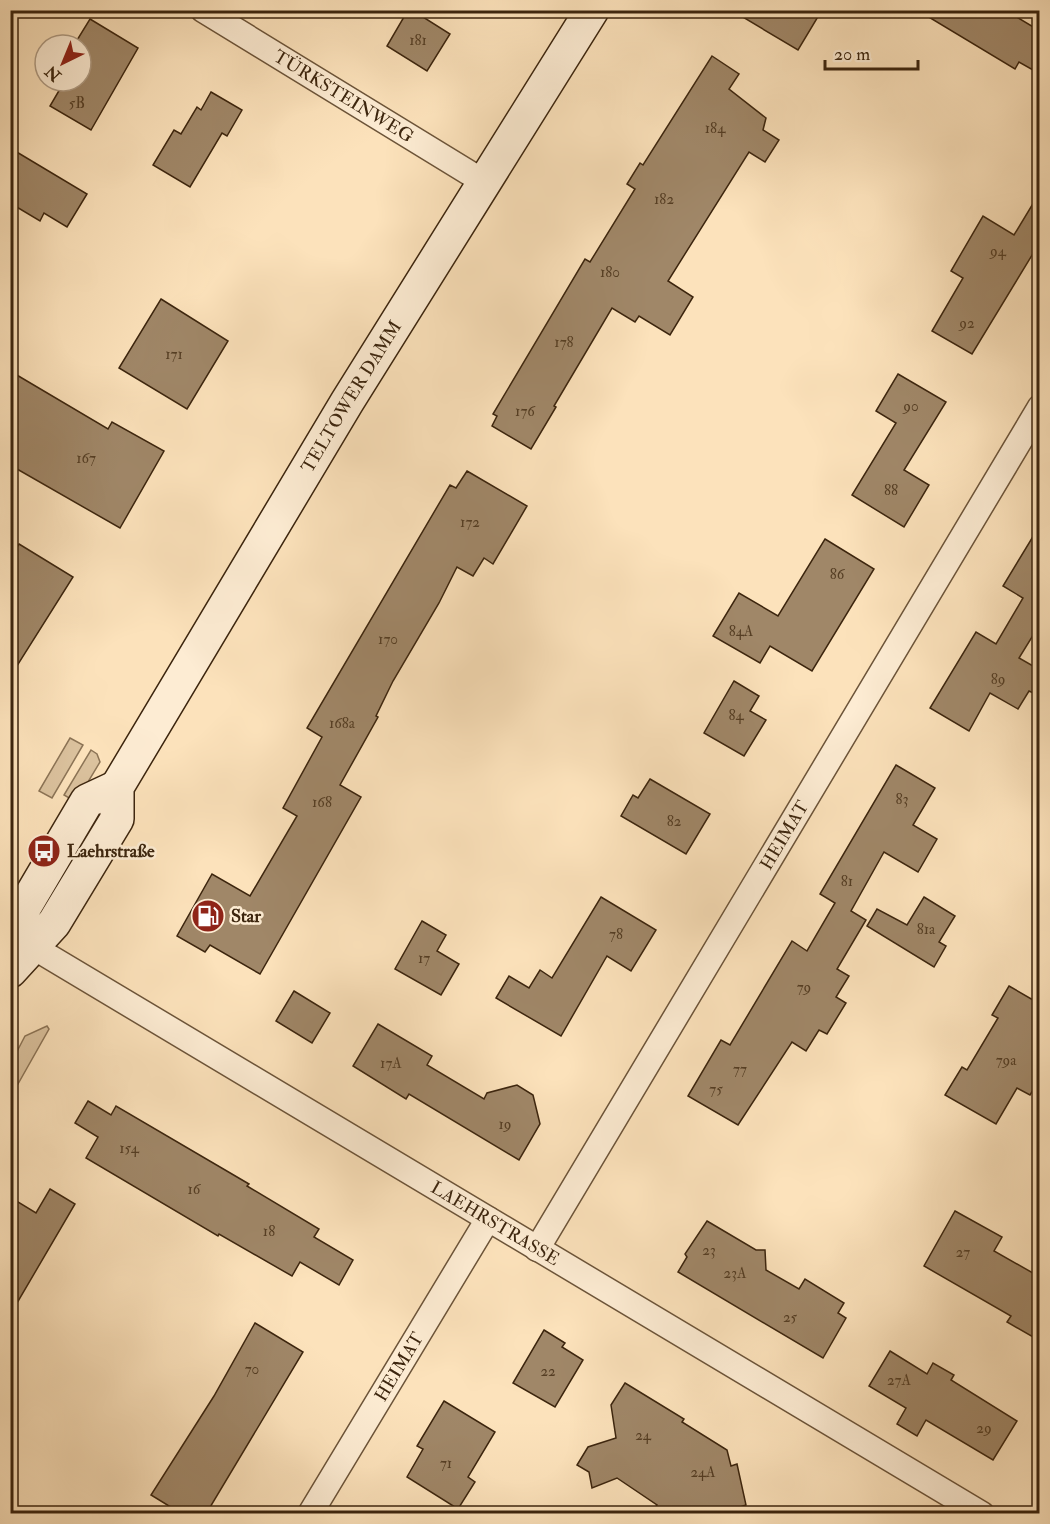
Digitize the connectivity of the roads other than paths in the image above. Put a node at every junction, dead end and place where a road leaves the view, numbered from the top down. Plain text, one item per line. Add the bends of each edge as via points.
1 (203, 10) edge
2 (592, 10) edge
3 (484, 182) junction
4 (1037, 419) edge
5 (17, 941) edge
6 (10, 971) edge
7 (488, 1218) junction
8 (537, 1249) junction
9 (310, 1514) edge
10 (982, 1514) edge

1 - 3 street, TÜRKSTEINWEG
2 - 3 main road, TELTOWER DAMM
3 - 5 main road, TELTOWER DAMM via 347,402 117,787 87,801 25,906
4 - 8 street, HEIMAT
5 - 6 main road, TELTOWER DAMM
5 - 7 street, LAEHRSTRASSE
7 - 8 street, LAEHRSTRASSE
7 - 9 street, HEIMAT
8 - 10 street, LAEHRSTRASSE

